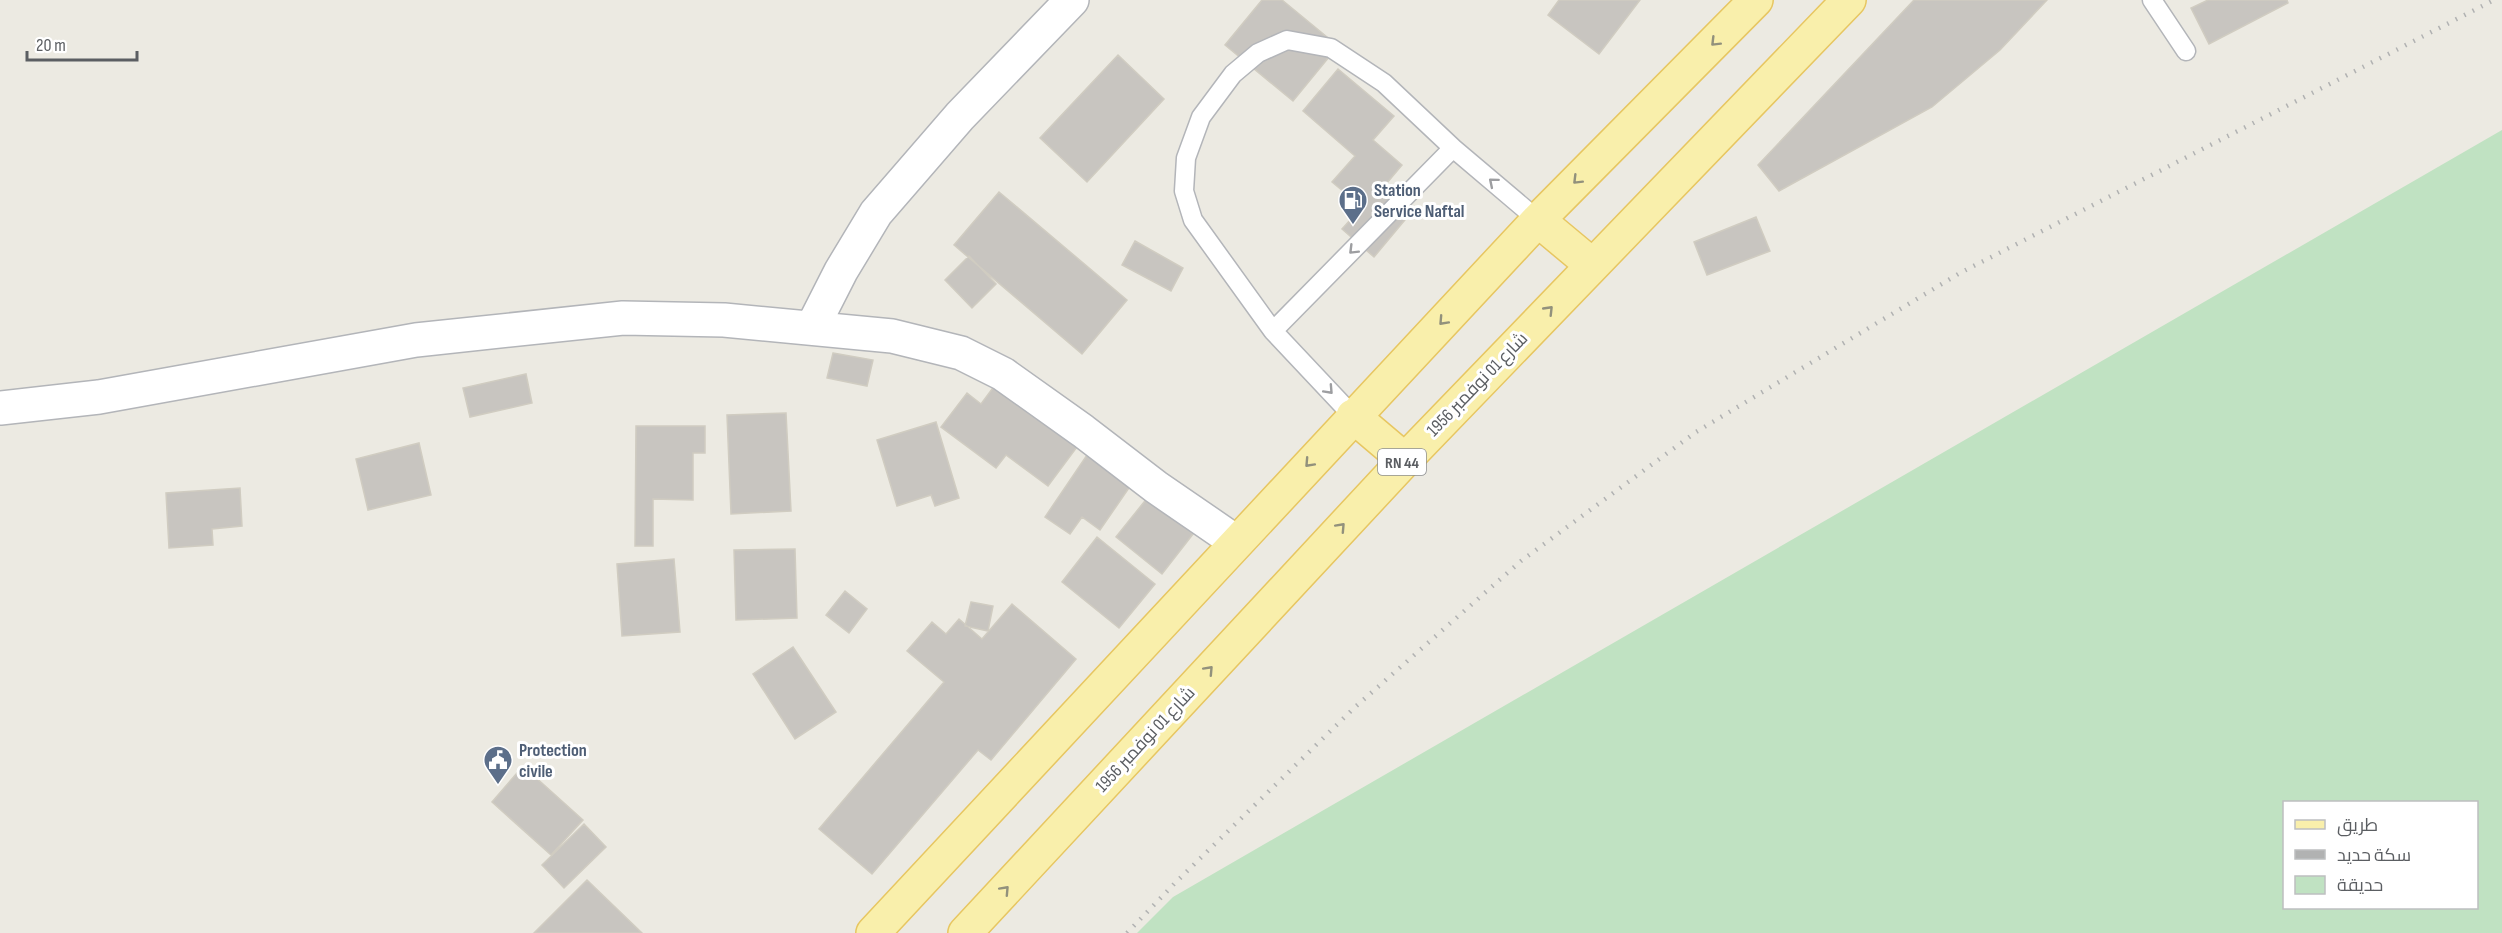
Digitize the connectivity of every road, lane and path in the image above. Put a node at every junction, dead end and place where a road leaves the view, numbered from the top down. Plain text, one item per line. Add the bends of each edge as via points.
1 (1072, 0) edge
2 (1756, 0) edge
3 (1849, 0) edge
4 (2152, 0) edge
5 (2186, 51) dead end
6 (1454, 148) junction
7 (1538, 220) junction
8 (1592, 265) junction
9 (812, 328) junction
10 (1273, 331) junction
11 (0, 408) edge
12 (1353, 416) junction
13 (1404, 460) junction
14 (1236, 542) junction
15 (873, 933) edge
16 (965, 933) edge

1 - 9 street via 960,116 876,213
2 -> 7 main road
3 - 8 main road, شارع 01 نوفمبر 1956 / RN 44
4 - 5 lane
7 -> 6 lane
6 -> 10 lane
6 - 10 lane via 1384,83 1331,48 1287,40 1258,53 1233,74 1201,117 1185,158 1184,191 1192,220
7 - 8 main road
7 -> 12 main road
13 -> 8 main road, شارع 01 نوفمبر 1956 / RN 44
9 - 11 street via 623,318 416,340 99,397
9 - 14 street via 892,336 961,352 1003,374
10 -> 12 lane
12 - 13 main road
12 -> 14 main road
16 -> 13 main road, شارع 01 نوفمبر 1956 / RN 44
14 - 15 main road

